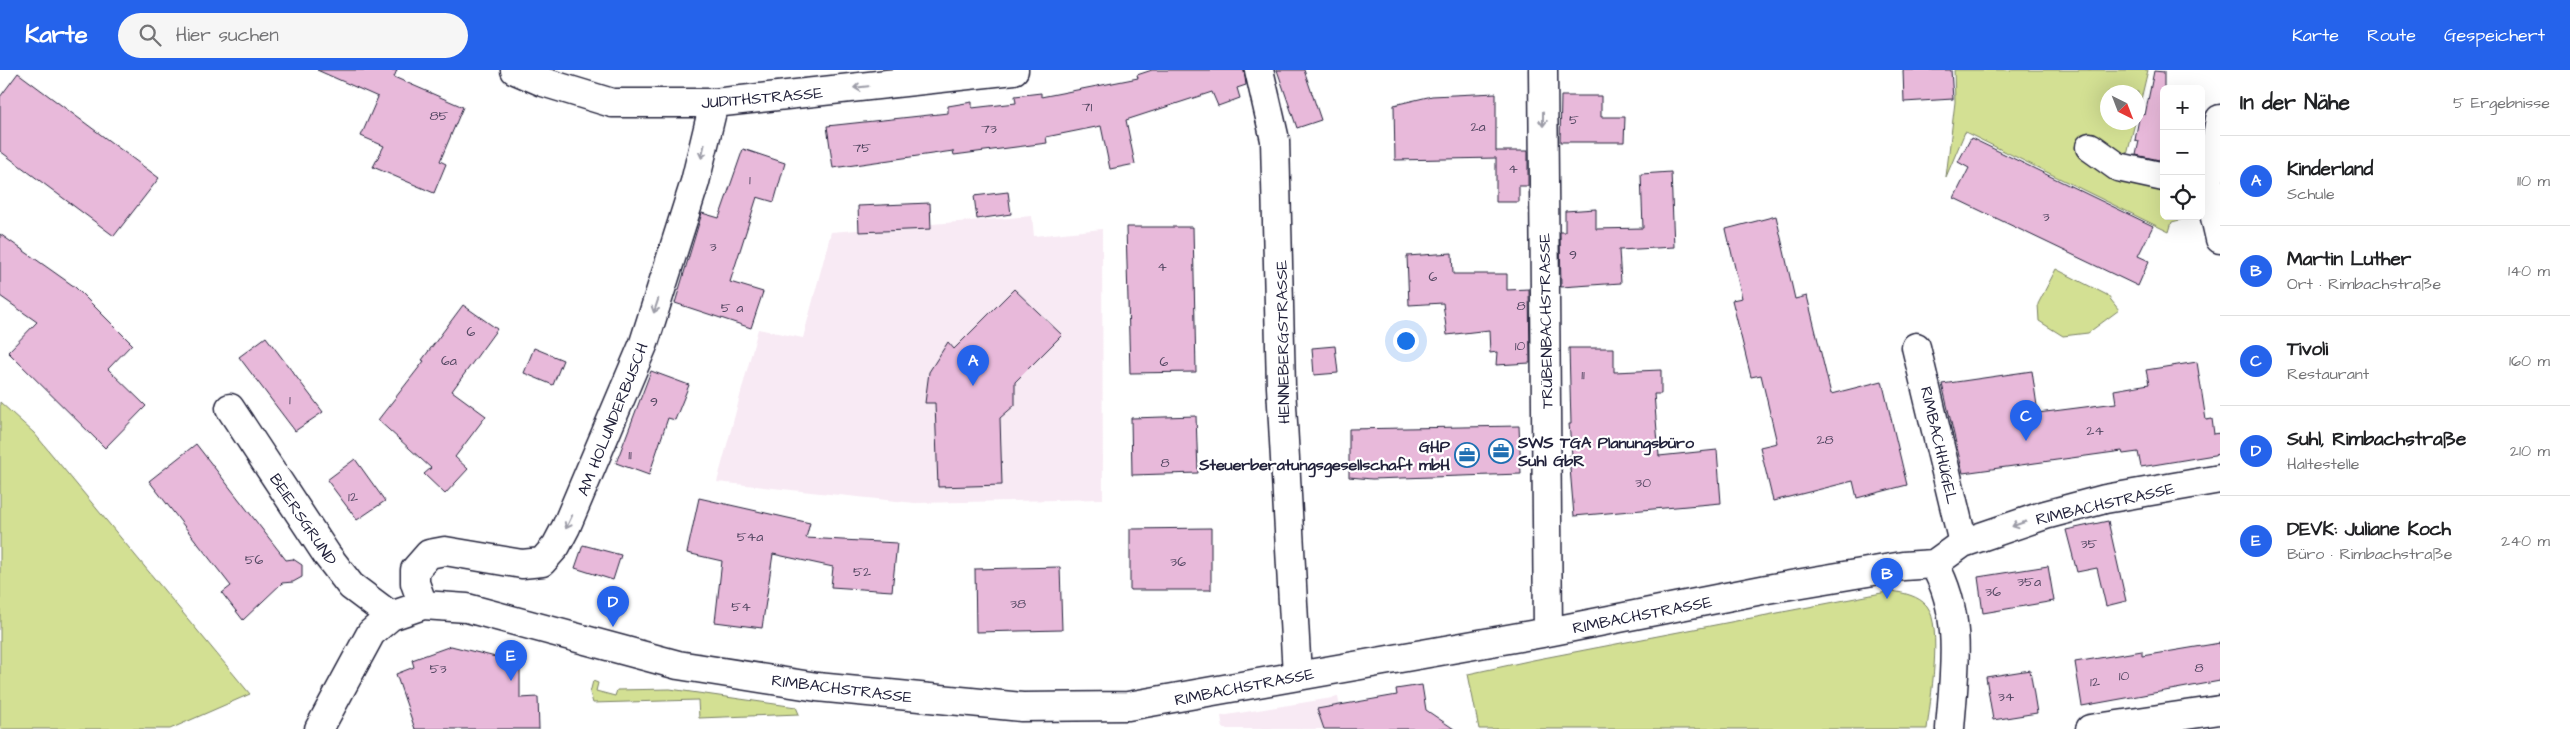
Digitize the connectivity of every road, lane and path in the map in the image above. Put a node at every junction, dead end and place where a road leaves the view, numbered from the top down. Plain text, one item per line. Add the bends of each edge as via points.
1 (514, 70) edge
2 (1014, 70) edge
3 (1259, 70) edge
4 (1543, 70) edge
5 (714, 103) junction
6 (2220, 119) edge
7 (2090, 147) dead end
8 (2160, 176) edge
9 (2210, 182) edge
10 (2220, 239) edge
11 (1916, 347) dead end
12 (230, 408) dead end
13 (2220, 479) edge
14 (1963, 543) junction
15 (1934, 564) junction
16 (423, 605) junction
17 (392, 616) junction
18 (1548, 632) junction
19 (1296, 675) junction
20 (2220, 710) edge
21 (319, 729) edge
22 (1950, 729) edge
23 (2090, 729) edge

1 - 5 street, JUDITHSTRASSE via 612,103
2 -> 5 street, JUDITHSTRASSE
3 - 19 street, HENNEBERGSTRASSE via 1275,140 1281,387
4 -> 18 street, TRÜBENBACHSTRASSE
5 -> 16 street, AM HOLUNDERBUSCH via 695,182 644,343 583,491 556,546 542,562 522,564 445,550 429,554 415,570
6 - 9 street
7 - 8 street via 2118,167
9 - 10 street
11 - 14 street, RIMBACHHÜGEL
12 - 17 street, BEIERSGRUND via 351,586
13 -> 14 street, RIMBACHSTRASSE via 2105,500 2045,515
14 - 15 street, RIMBACHSTRASSE
15 - 18 street, RIMBACHSTRASSE via 1903,566 1767,589
15 - 22 street via 1946,586 1956,639
16 - 17 street, RIMBACHSTRASSE
16 - 19 street, RIMBACHSTRASSE via 467,608 678,665 817,687 974,703 1070,708 1128,706
17 - 21 street, RIMBACHSTRASSE via 365,641
18 - 19 street, RIMBACHSTRASSE
20 - 23 street

